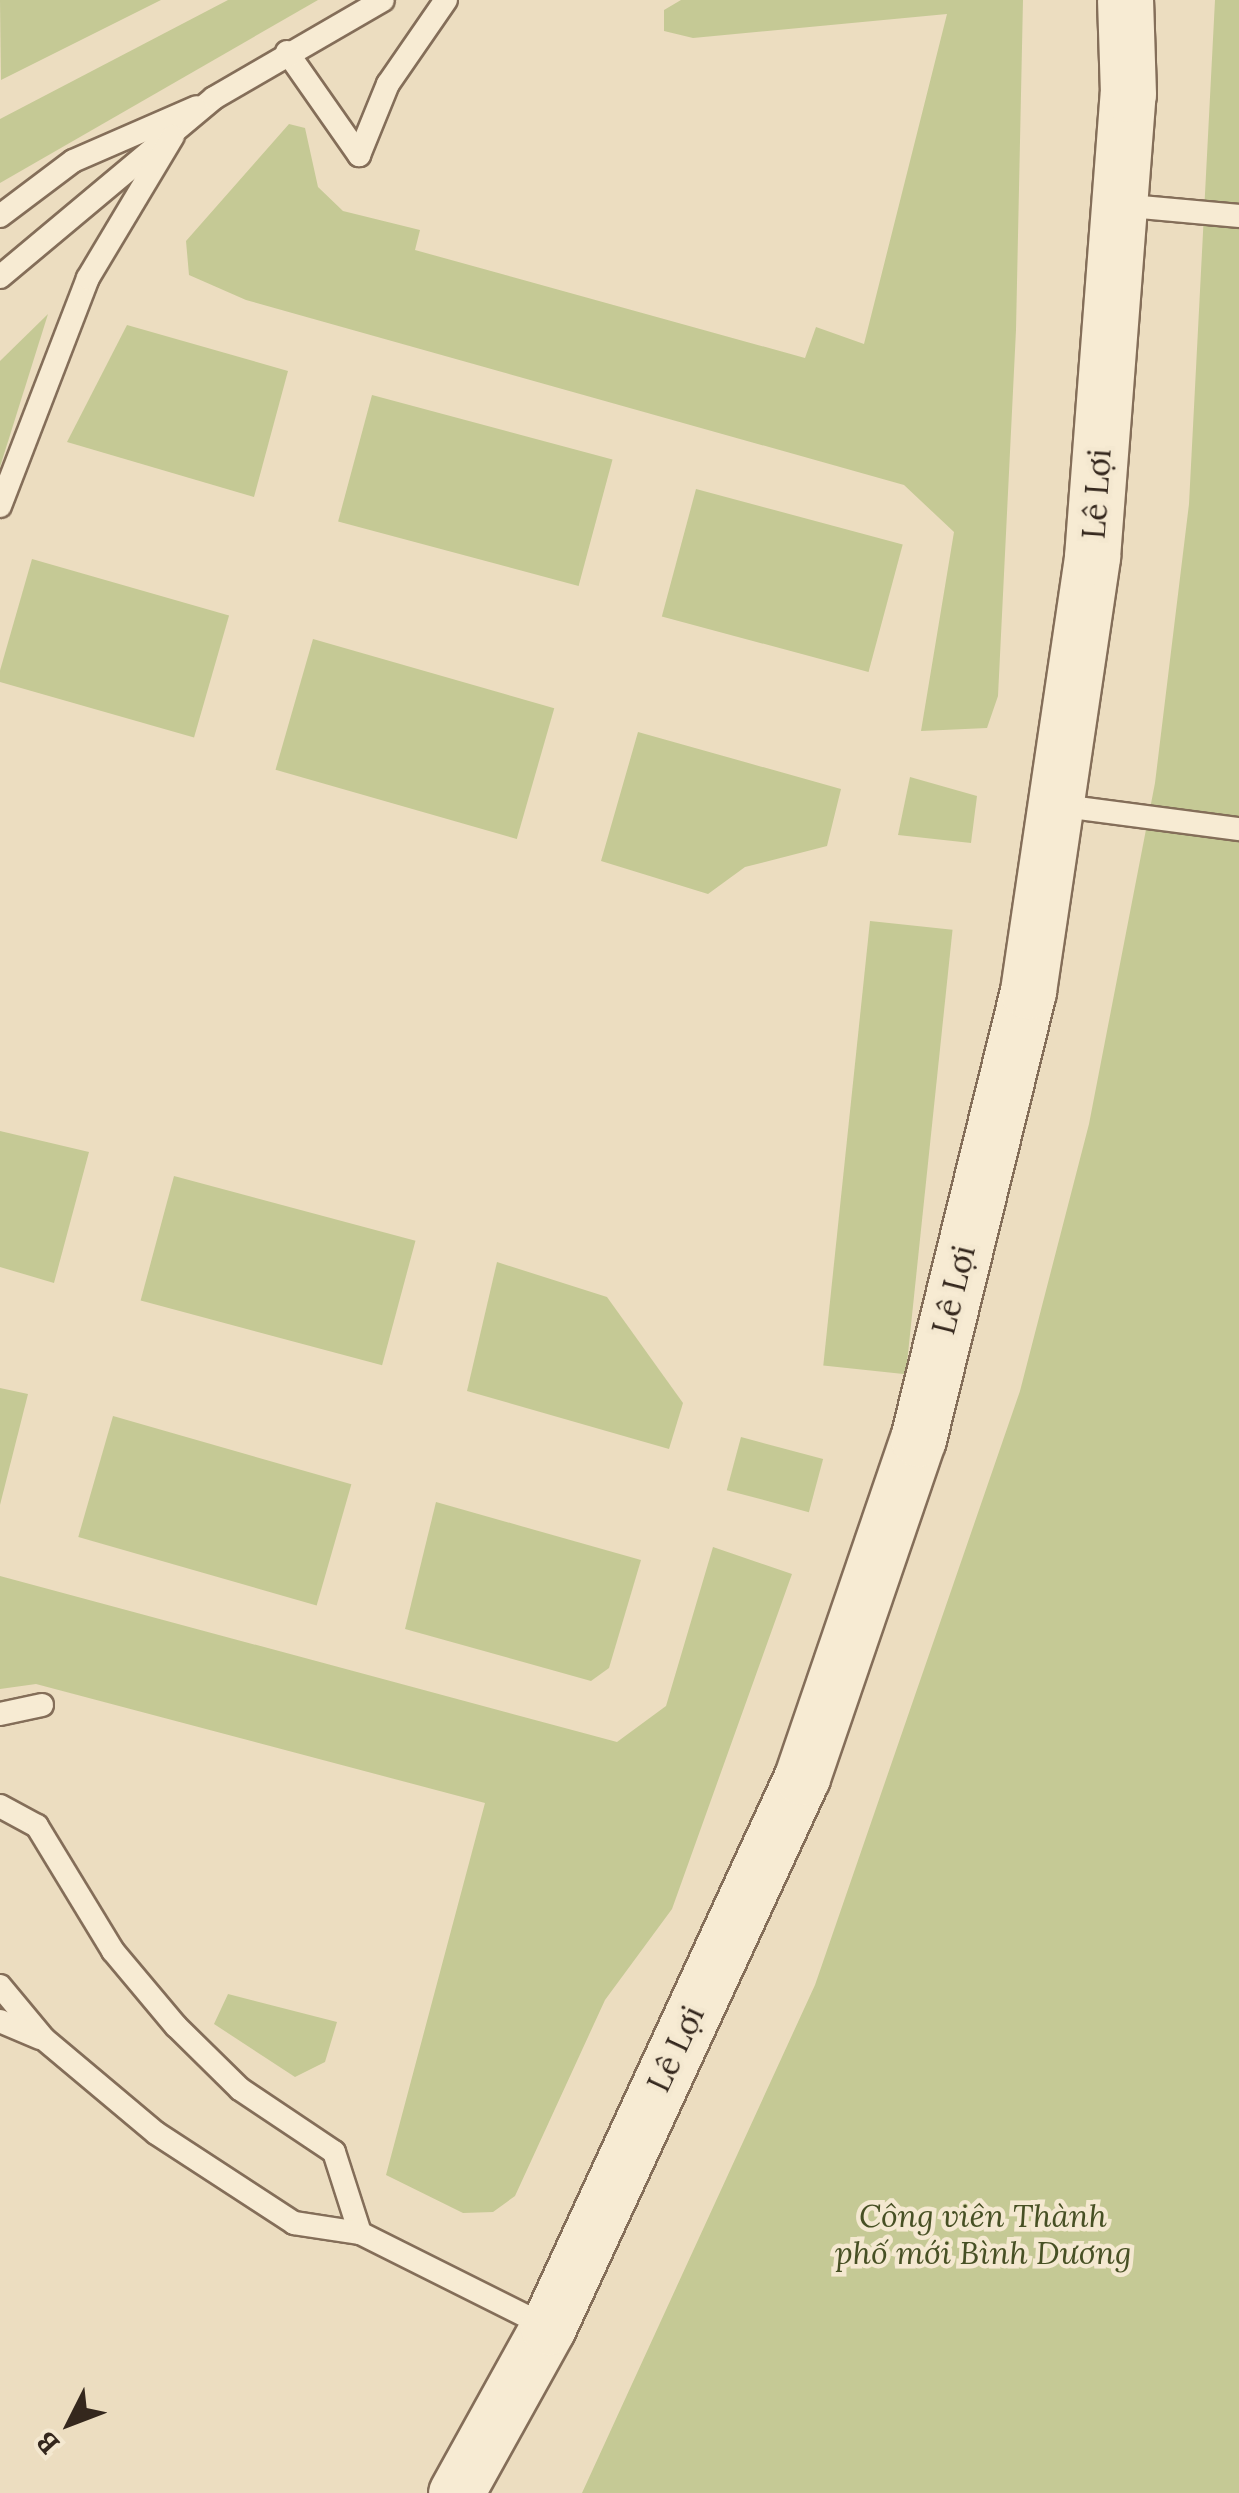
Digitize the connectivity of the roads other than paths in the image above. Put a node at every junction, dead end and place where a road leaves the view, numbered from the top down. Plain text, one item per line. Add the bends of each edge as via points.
1 (382, 0) edge
2 (446, 0) edge
3 (1125, 0) edge
4 (288, 52) junction
5 (206, 105) junction
6 (180, 124) junction
7 (1119, 205) junction
8 (0, 216) edge
9 (1239, 216) edge
10 (0, 277) edge
11 (0, 506) edge
12 (1056, 805) junction
13 (1239, 830) edge
14 (42, 1705) dead end
15 (0, 1714) edge
16 (0, 1806) edge
17 (0, 1986) edge
18 (0, 2021) edge
19 (44, 2039) junction
20 (360, 2233) junction
21 (548, 2327) junction
22 (456, 2493) edge

1 - 4 lane
2 - 4 lane via 388,84 359,155
3 - 7 main road, Lê Lợi
4 - 5 lane
5 - 6 lane
5 - 8 lane via 73,161
6 - 10 lane
6 - 11 lane via 88,278
7 - 9 lane
7 - 12 main road, Lê Lợi via 1092,557
12 - 13 lane
12 - 21 main road, Lê Lợi via 1028,991 918,1439 802,1777
14 - 15 lane
16 - 20 lane via 38,1826 113,1951 176,2026 240,2089 334,2152
17 - 19 lane
18 - 19 lane
19 - 20 lane via 156,2133 294,2223
20 - 21 lane
21 - 22 main road, Lê Lợi

